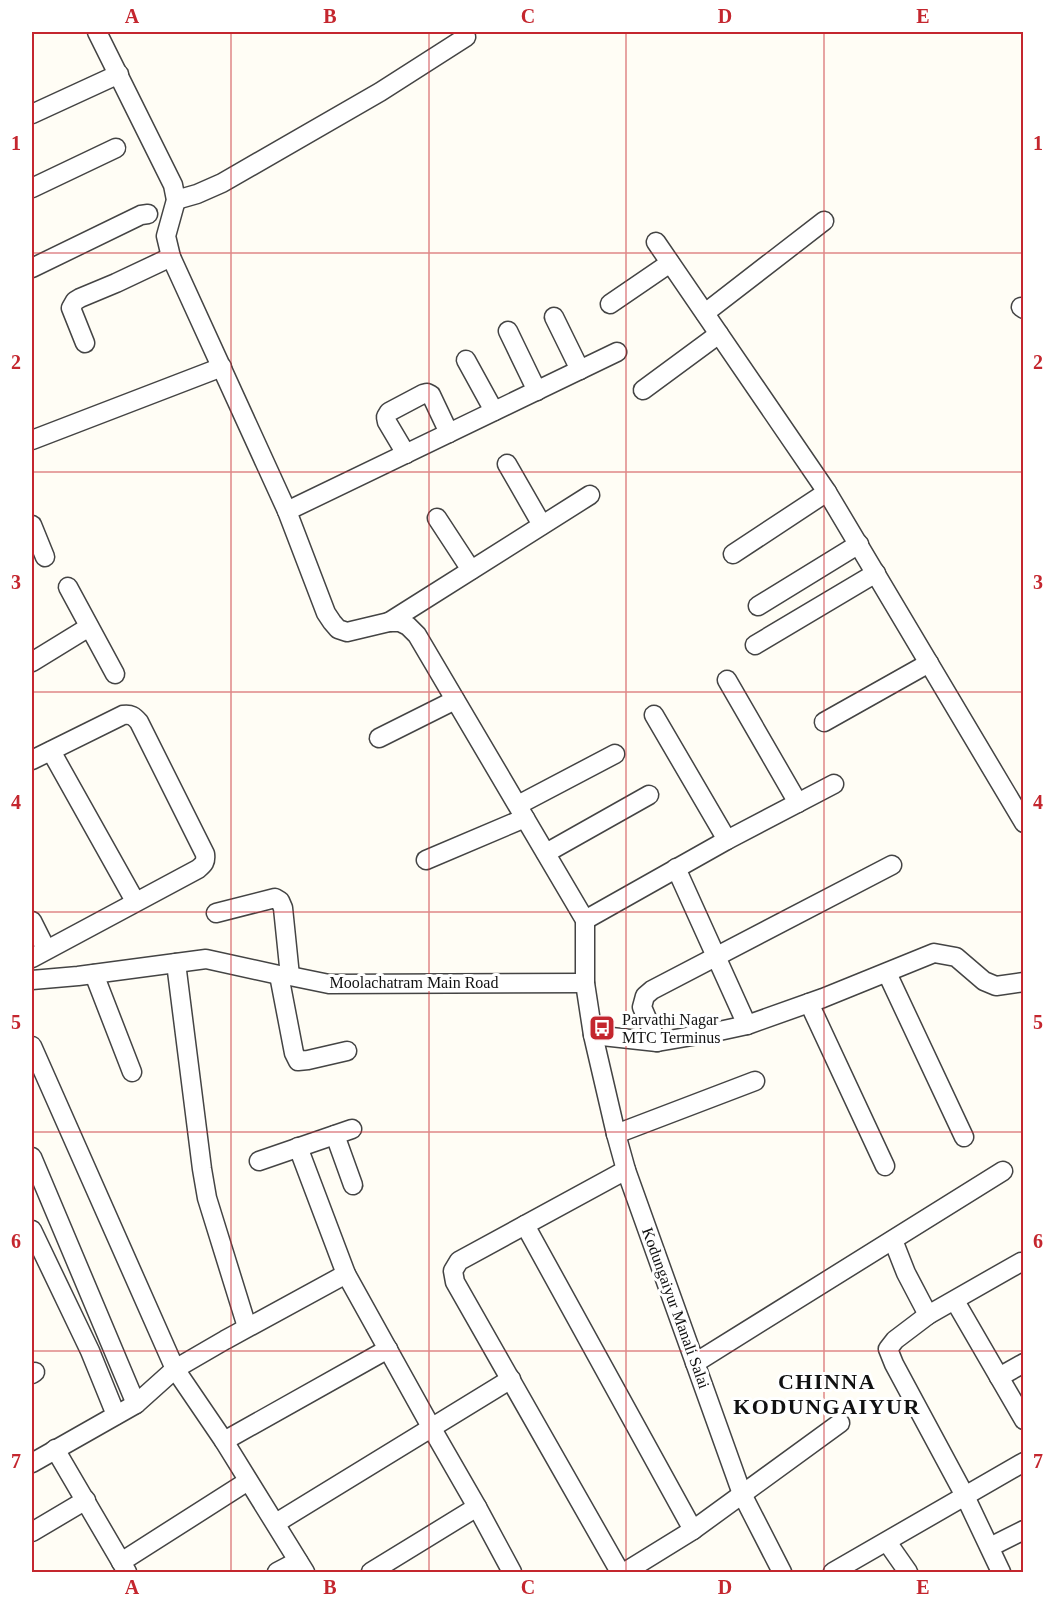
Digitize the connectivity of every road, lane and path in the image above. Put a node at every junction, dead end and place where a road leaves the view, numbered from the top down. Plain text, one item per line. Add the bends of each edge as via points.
1 (97, 32) edge
2 (466, 37) dead end
3 (119, 74) junction
4 (32, 114) edge
5 (116, 148) dead end
6 (32, 188) edge
7 (176, 200) junction
8 (148, 214) dead end
9 (824, 220) dead end
10 (656, 242) dead end
11 (171, 257) junction
12 (670, 263) junction
13 (32, 268) edge
14 (610, 304) dead end
15 (705, 313) junction
16 (554, 317) dead end
17 (508, 331) dead end
18 (719, 334) junction
19 (85, 343) dead end
20 (617, 352) dead end
21 (466, 360) dead end
22 (222, 367) junction
23 (580, 370) junction
24 (643, 390) dead end
25 (537, 391) junction
26 (494, 411) junction
27 (450, 433) junction
28 (32, 440) edge
29 (406, 454) junction
30 (507, 464) dead end
31 (827, 492) junction
32 (590, 495) dead end
33 (287, 511) junction
34 (437, 518) dead end
35 (32, 525) edge
36 (542, 525) junction
37 (859, 544) junction
38 (733, 554) dead end
39 (44, 558) edge
40 (471, 570) junction
41 (876, 573) junction
42 (68, 587) dead end
43 (758, 606) dead end
44 (389, 622) junction
45 (89, 627) junction
46 (755, 645) dead end
47 (32, 663) edge
48 (929, 663) junction
49 (115, 674) dead end
50 (727, 680) dead end
51 (455, 700) junction
52 (654, 715) dead end
53 (824, 723) dead end
54 (379, 738) dead end
55 (51, 750) junction
56 (615, 754) dead end
57 (32, 760) edge
58 (834, 784) dead end
59 (649, 795) dead end
60 (798, 803) junction
61 (521, 812) junction
62 (1023, 823) edge
63 (727, 840) junction
64 (546, 853) junction
65 (426, 860) dead end
66 (892, 865) dead end
67 (676, 868) junction
68 (135, 901) junction
69 (216, 913) dead end
70 (585, 920) junction
71 (32, 921) edge
72 (39, 953) edge
73 (716, 957) junction
74 (176, 963) junction
75 (887, 973) junction
76 (94, 974) junction
77 (285, 976) junction
78 (32, 980) edge
79 (1023, 982) edge
80 (585, 983) junction
81 (809, 1004) junction
82 (747, 1025) junction
83 (593, 1035) junction
84 (657, 1042) junction
85 (32, 1046) edge
86 (346, 1051) dead end
87 (132, 1072) dead end
88 (755, 1081) dead end
89 (616, 1134) junction
90 (964, 1137) dead end
91 (298, 1148) junction
92 (32, 1157) edge
93 (259, 1161) dead end
94 (885, 1166) dead end
95 (626, 1170) junction
96 (1003, 1171) dead end
97 (353, 1185) dead end
98 (525, 1225) junction
99 (32, 1230) edge
100 (893, 1240) junction
101 (1021, 1262) dead end
102 (346, 1274) junction
103 (955, 1301) junction
104 (928, 1315) junction
105 (247, 1327) junction
106 (388, 1349) junction
107 (695, 1363) junction
108 (1023, 1363) edge
109 (175, 1369) junction
110 (999, 1377) junction
111 (511, 1379) junction
112 (136, 1404) junction
113 (116, 1415) junction
114 (1023, 1420) edge
115 (840, 1423) dead end
116 (431, 1428) junction
117 (224, 1441) junction
118 (55, 1449) junction
119 (1023, 1462) edge
120 (32, 1463) edge
121 (248, 1481) junction
122 (742, 1494) junction
123 (965, 1496) junction
124 (86, 1500) junction
125 (477, 1507) junction
126 (276, 1523) junction
127 (693, 1530) junction
128 (1023, 1530) edge
129 (32, 1532) edge
130 (886, 1542) junction
131 (990, 1547) junction
132 (302, 1567) edge
133 (124, 1569) edge
134 (278, 1572) edge
135 (371, 1572) edge
136 (512, 1572) edge
137 (622, 1572) edge
138 (782, 1572) edge
139 (833, 1572) edge
140 (908, 1572) edge
141 (1001, 1572) edge

1 - 3 street
2 - 7 street via 380,92 222,183
3 - 4 street
3 - 7 street via 173,184
5 - 6 street
7 - 11 street via 166,236
8 - 13 street
9 - 15 street
10 - 12 street
11 - 19 street via 75,301 71,308
11 - 22 street
12 - 14 street
12 - 15 street
15 - 18 street
16 - 23 street
17 - 25 street
18 - 24 street
18 - 31 street
20 - 23 street
21 - 26 street
22 - 28 street
22 - 33 street
23 - 25 street
25 - 26 street
26 - 27 street
27 - 29 street
27 - 29 street via 431,395 423,394 386,417
29 - 33 street
30 - 36 street
31 - 37 street
31 - 38 street
32 - 36 street
33 - 44 street via 326,613 338,629 347,632
34 - 40 street
35 - 39 street
36 - 40 street
37 - 41 street
37 - 43 street
40 - 44 street
41 - 46 street
41 - 48 street
42 - 45 street
44 - 51 street via 400,622 417,635
45 - 47 street
45 - 49 street
48 - 53 street
48 - 62 street
50 - 60 street
51 - 54 street
51 - 61 street
52 - 63 street
55 - 57 street
55 - 68 street
55 - 68 street via 123,715 135,716 139,722 206,859 198,869
56 - 61 street
58 - 60 street
59 - 64 street
60 - 63 street
61 - 64 street
61 - 65 street
63 - 67 street
64 - 70 street
66 - 73 street
67 - 70 street
67 - 73 street
68 - 72 street
69 - 77 street via 275,898 280,901
70 - 80 street, Kodungaiyur Manali Salai
71 - 72 street
73 - 82 street
73 - 84 street via 645,996 642,1007
74 - 76 street, Moolachatram Main Road
74 - 77 street, Moolachatram Main Road via 206,959
74 - 105 street via 202,1169
75 - 79 street via 934,953 956,957 996,986
75 - 81 street
75 - 90 street
76 - 78 street, Moolachatram Main Road
76 - 87 street
77 - 80 street, Moolachatram Main Road via 329,984
77 - 86 street via 298,1061
80 - 83 street, Kodungaiyur Manali Salai
81 - 82 street
81 - 94 street
82 - 84 street
83 - 84 street
83 - 89 street, Kodungaiyur Manali Salai
85 - 109 street
88 - 89 street
89 - 95 street, Kodungaiyur Manali Salai
91 - 93 street
91 - 97 street via 344,1132
91 - 102 street
92 - 112 street
95 - 98 street
95 - 107 street, Kodungaiyur Manali Salai
96 - 100 street
98 - 111 street via 459,1261 453,1271 455,1282
98 - 127 street
99 - 113 street
100 - 104 street
100 - 107 street
101 - 103 street
102 - 105 street
102 - 106 street
103 - 104 street
103 - 110 street
104 - 123 street via 888,1349
105 - 109 street
106 - 116 street
106 - 117 street
107 - 122 street, Kodungaiyur Manali Salai
108 - 110 street
109 - 112 street
109 - 117 street
110 - 114 street
111 - 116 street
111 - 137 street
112 - 113 street
113 - 118 street
115 - 122 street
116 - 125 street
116 - 126 street
117 - 121 street
118 - 120 street
118 - 124 street
119 - 123 street
121 - 126 street
121 - 133 street
122 - 127 street
122 - 138 street, Kodungaiyur Manali Salai
123 - 130 street
123 - 131 street
124 - 129 street
124 - 133 street
125 - 135 street
125 - 136 street
126 - 132 street
127 - 137 street
128 - 131 street
130 - 139 street
130 - 140 street
131 - 141 street
132 - 134 street

